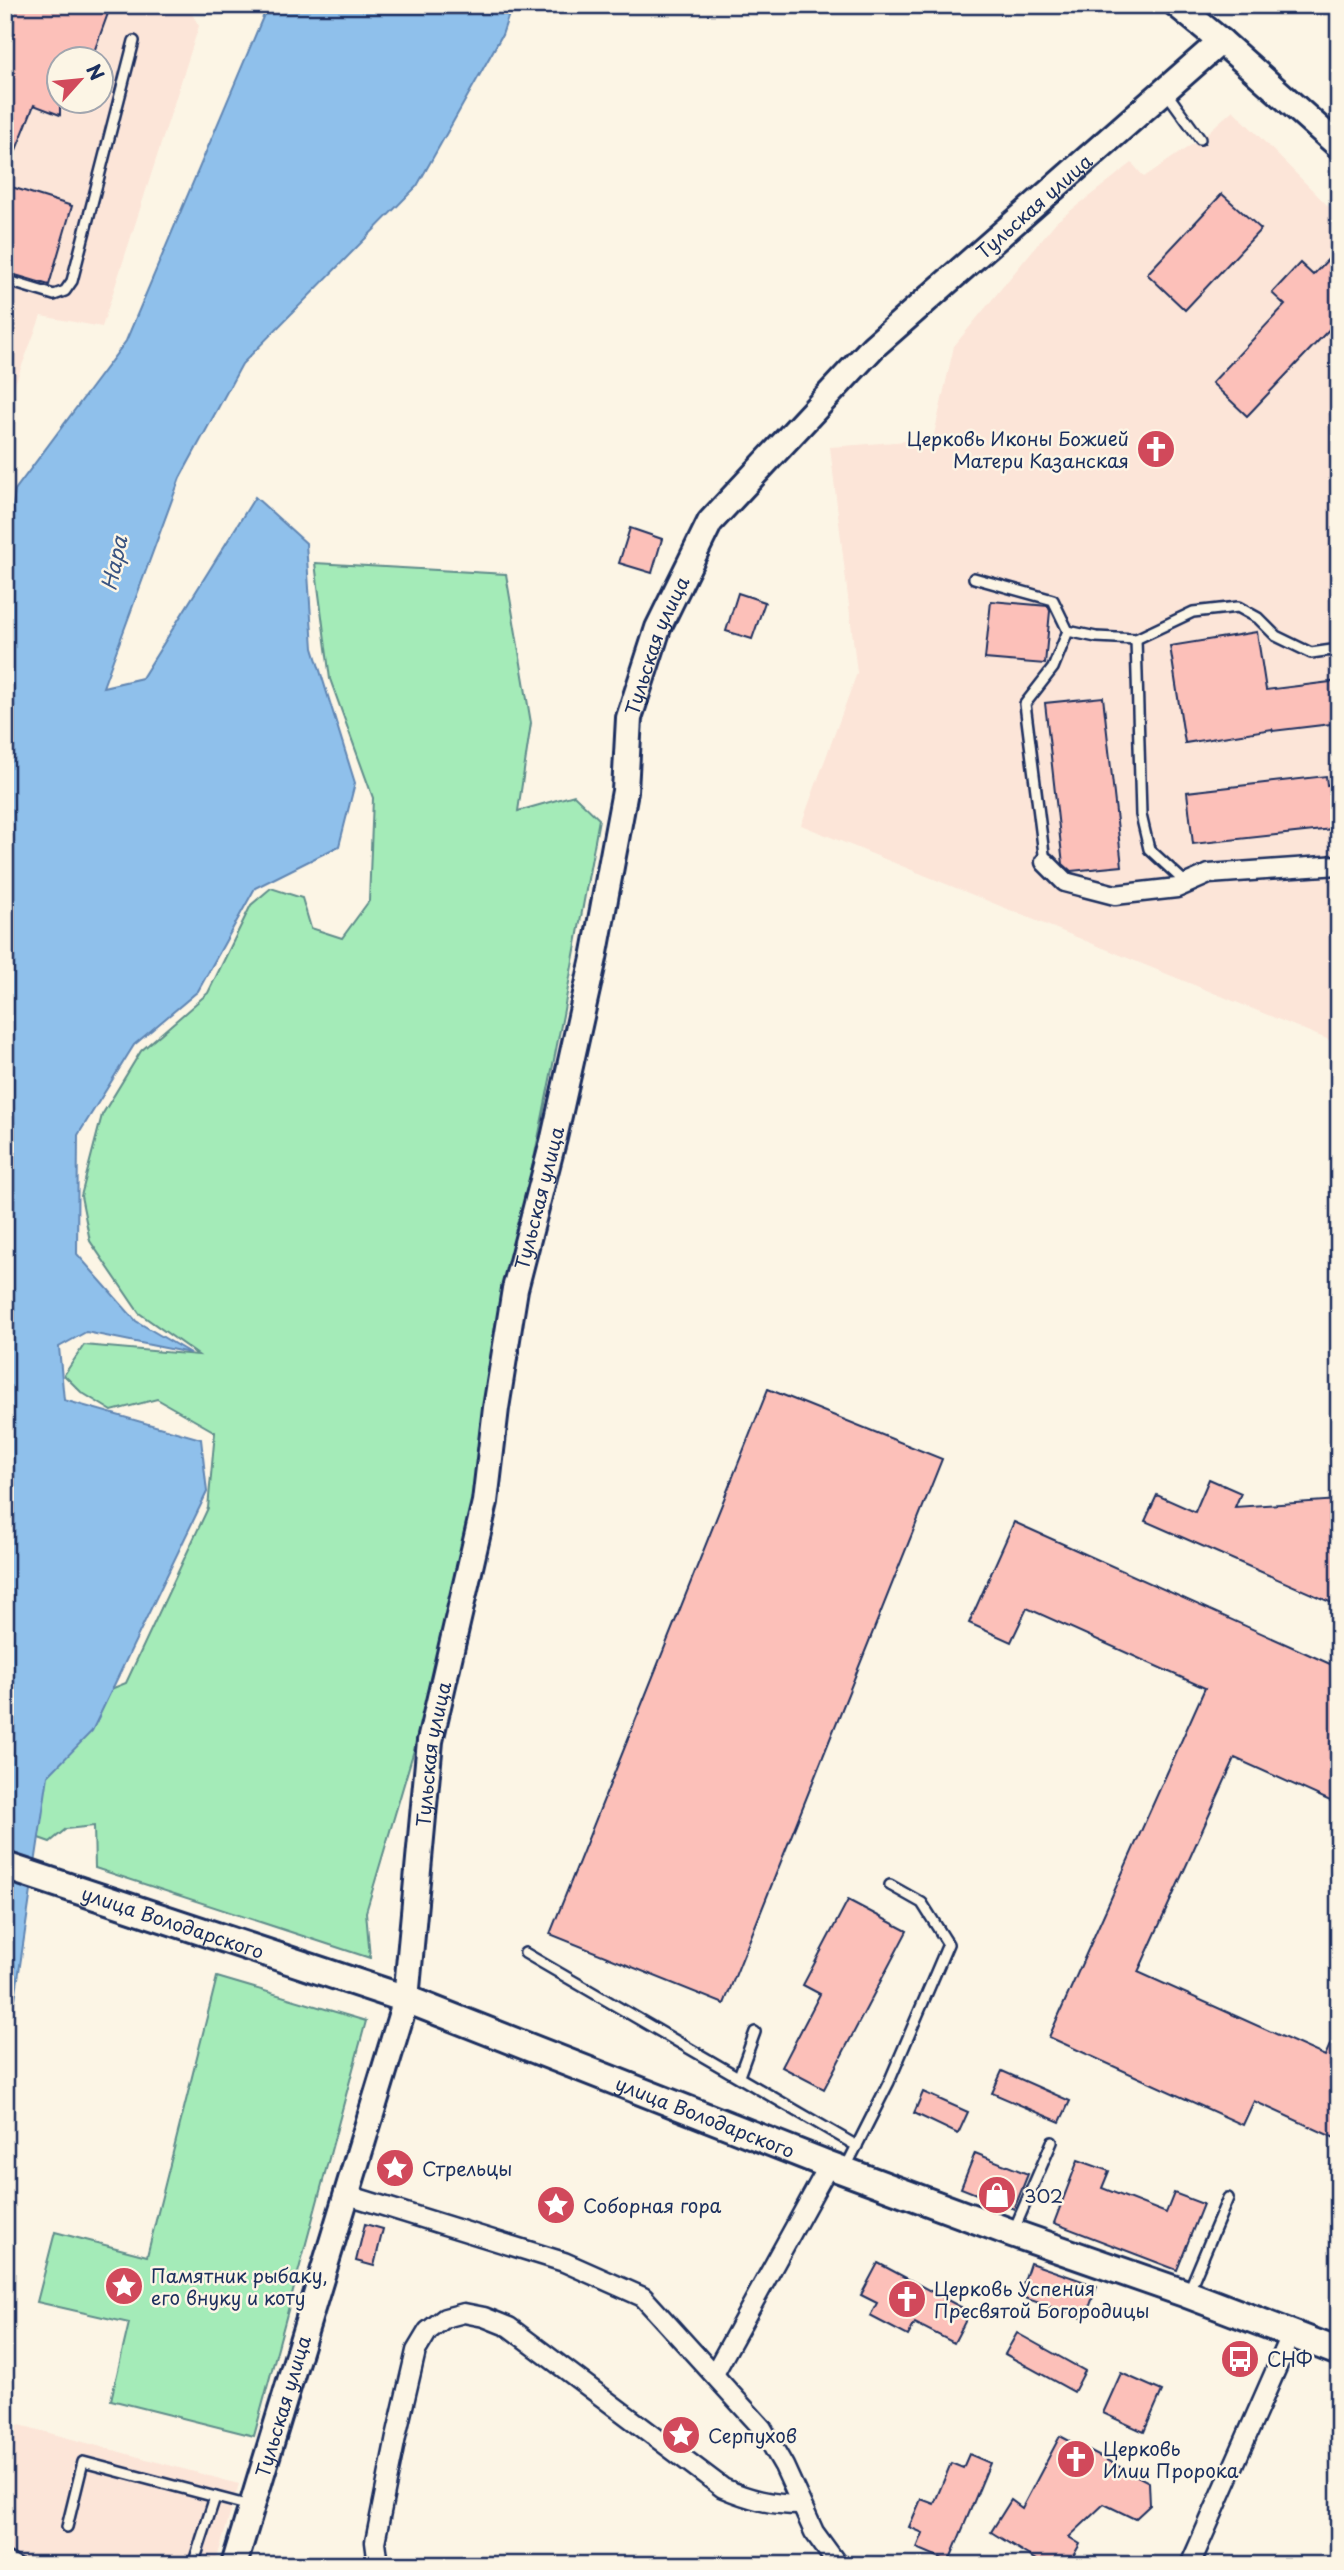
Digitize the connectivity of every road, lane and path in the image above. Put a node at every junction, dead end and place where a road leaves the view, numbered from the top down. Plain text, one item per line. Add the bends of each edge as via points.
1 (1177, 5) edge
2 (134, 41) dead end
3 (1221, 41) junction
4 (1166, 91) junction
5 (1200, 139) dead end
6 (1339, 146) edge
7 (5, 280) edge
8 (974, 578) dead end
9 (1068, 631) junction
10 (1136, 639) junction
11 (1339, 649) edge
12 (1045, 862) joint
13 (1339, 865) edge
14 (1187, 884) junction
15 (5, 1866) edge
16 (890, 1885) dead end
17 (525, 1953) dead end
18 (405, 1999) junction
19 (755, 2032) dead end
20 (739, 2076) junction
21 (1052, 2142) dead end
22 (857, 2146) junction
23 (837, 2168) junction
24 (348, 2195) junction
25 (1228, 2198) dead end
26 (1012, 2233) junction
27 (1187, 2294) junction
28 (1292, 2333) junction
29 (1339, 2352) edge
30 (714, 2374) junction
31 (215, 2497) junction
32 (800, 2505) junction
33 (252, 2506) junction
34 (67, 2527) dead end
35 (5, 2556) edge
36 (20, 2565) edge
37 (193, 2565) edge
38 (234, 2565) edge
39 (378, 2565) edge
40 (838, 2565) edge
41 (1190, 2565) edge

1 - 3 street
2 - 7 lane via 72,281 54,295
3 - 4 street, Тульская улица
3 - 6 street
4 - 5 lane
4 - 18 street, Тульская улица via 873,347 710,522 658,628 629,719 625,791 594,958 515,1289 485,1502 430,1741
8 - 9 lane via 1053,600
9 - 10 lane
9 - 12 lane via 1053,668 1025,704
10 - 11 lane via 1193,612 1237,607 1258,618 1276,636 1311,653
10 - 14 lane via 1141,815 1149,849
12 - 14 street via 1065,882 1115,895
13 - 14 street via 1232,871 1209,874
15 - 18 main road, улица Володарского
16 - 22 lane via 922,1903 948,1944
17 - 20 lane
18 - 23 main road, улица Володарского
18 - 24 street, Тульская улица
19 - 20 lane
20 - 22 lane
21 - 26 lane
22 - 23 lane
23 - 26 main road, улица Володарского
23 - 30 street
24 - 30 street via 564,2263 643,2297
24 - 33 street, Тульская улица
25 - 27 lane
26 - 27 main road, улица Володарского
27 - 28 main road, улица Володарского
28 - 29 main road, улица Володарского
28 - 41 street
30 - 32 street via 762,2428
31 - 33 lane
31 - 34 lane via 83,2462
31 - 37 lane
32 - 39 street via 774,2505 723,2488 509,2327 464,2313 445,2318 428,2331 416,2351 375,2542
32 - 40 street
33 - 38 street, Тульская улица
35 - 36 lane

